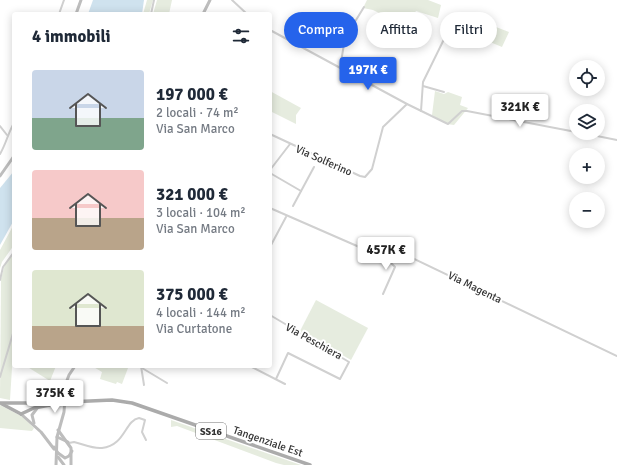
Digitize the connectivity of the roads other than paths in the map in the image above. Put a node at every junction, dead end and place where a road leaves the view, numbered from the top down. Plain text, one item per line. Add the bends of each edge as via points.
1 (64, 0) edge
2 (81, 0) edge
3 (154, 0) edge
4 (210, 0) edge
5 (232, 0) edge
6 (364, 7) dead end
7 (60, 12) edge
8 (77, 12) edge
9 (151, 12) edge
10 (203, 12) edge
11 (245, 12) edge
12 (272, 31) edge
13 (440, 46) edge
14 (340, 68) junction
15 (423, 86) junction
16 (444, 92) dead end
17 (408, 104) junction
18 (421, 111) junction
19 (0, 126) edge
20 (12, 126) edge
21 (569, 131) edge
22 (7, 135) junction
23 (272, 135) edge
24 (605, 138) edge
25 (617, 140) edge
26 (290, 144) junction
27 (0, 154) edge
28 (12, 159) edge
29 (314, 167) dead end
30 (272, 168) edge
31 (272, 172) edge
32 (0, 176) edge
33 (301, 191) junction
34 (293, 206) dead end
35 (272, 209) edge
36 (286, 217) junction
37 (272, 240) edge
38 (373, 253) junction
39 (12, 255) edge
40 (0, 280) edge
41 (383, 294) dead end
42 (272, 316) edge
43 (12, 337) edge
44 (617, 356) edge
45 (74, 368) edge
46 (142, 368) edge
47 (144, 368) edge
48 (254, 368) edge
49 (0, 377) edge
50 (276, 379) junction
51 (167, 383) dead end
52 (285, 384) dead end
53 (144, 385) dead end
54 (0, 403) edge
55 (60, 403) junction
56 (33, 404) junction
57 (38, 407) junction
58 (21, 414) junction
59 (36, 426) junction
60 (58, 430) junction
61 (57, 437) junction
62 (62, 439) junction
63 (146, 440) dead end
64 (68, 442) junction
65 (54, 446) junction
66 (72, 450) junction
67 (58, 454) junction
68 (56, 465) edge
69 (64, 465) edge
70 (71, 465) edge
71 (310, 465) edge

1 - 7 street
2 - 8 street
3 - 9 street
4 - 10 street
5 - 11 street
6 - 14 street via 345,38
12 - 14 street
13 - 15 street
14 - 17 street
15 - 16 street
15 - 18 street
17 - 18 street
17 - 26 street, Via Solferino via 383,127 372,169 366,177
18 - 21 street via 448,124 462,111 467,110
19 - 22 street
20 - 22 street
22 - 27 street
23 - 26 street, Via Solferino
24 - 25 street
26 - 30 street
28 - 32 street
29 - 33 street
31 - 33 street
33 - 34 street
35 - 36 street
36 - 37 street
36 - 38 street
38 - 41 street via 395,267
38 - 44 street, Via Magenta via 378,243 383,244
39 - 40 street via 3,267
42 - 50 street, Via Peschiera via 349,362 340,380 288,353
43 - 49 street
45 - 60 street via 67,379 64,412
46 - 53 street
47 - 51 street
48 - 50 street
50 - 52 street
54 - 56 main road, Tangenziale Est / SS16
54 - 58 main road, SS16
55 - 56 main road, Tangenziale Est / SS16
55 - 57 main road, Tangenziale Est / SS16
55 - 71 main road, Tangenziale Est / SS16, bridge via 104,400 126,402
56 - 58 main road via 26,407
57 - 58 main road, Tangenziale Est / SS16
57 - 59 street via 32,415
58 - 59 street
59 - 65 street
60 - 61 street
60 - 62 street
61 - 62 street
61 - 65 street
62 - 64 street
62 - 65 street
63 - 64 street via 142,432 145,420 140,418 132,420 121,438 104,448
64 - 66 street
65 - 67 street, bridge
65 - 68 street
66 - 67 street via 65,458
66 - 70 street
67 - 69 street

